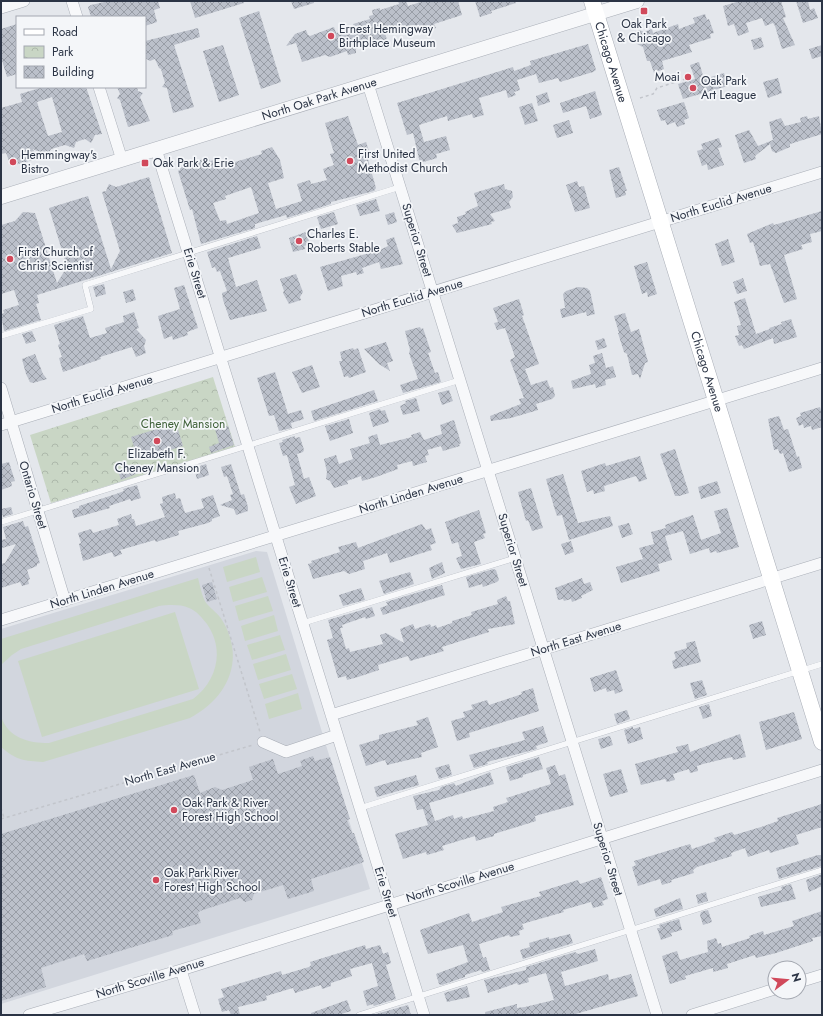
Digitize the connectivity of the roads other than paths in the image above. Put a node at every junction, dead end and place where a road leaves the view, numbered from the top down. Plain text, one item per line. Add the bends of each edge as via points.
1 (24, 1) edge
2 (72, 1) edge
3 (637, 1) edge
4 (594, 7) edge
5 (1, 8) edge
6 (77, 16) edge
7 (368, 84) junction
8 (99, 88) edge
9 (156, 149) junction
10 (122, 160) junction
11 (822, 172) edge
12 (400, 187) junction
13 (1, 197) edge
14 (661, 222) junction
15 (188, 252) junction
16 (433, 292) junction
17 (1, 336) edge
18 (221, 357) junction
19 (822, 368) edge
20 (460, 380) junction
21 (1, 388) edge
22 (716, 400) junction
23 (6, 423) edge
24 (248, 446) junction
25 (488, 470) junction
26 (38, 511) junction
27 (1, 522) edge
28 (276, 536) junction
29 (515, 558) junction
30 (822, 563) edge
31 (771, 579) junction
32 (65, 601) junction
33 (1, 620) edge
34 (303, 623) junction
35 (543, 649) junction
36 (822, 664) edge
37 (800, 671) junction
38 (331, 715) junction
39 (337, 735) junction
40 (263, 742) road end
41 (572, 742) junction
42 (822, 742) edge
43 (822, 770) edge
44 (360, 808) junction
45 (602, 838) junction
46 (822, 870) edge
47 (389, 904) junction
48 (630, 930) junction
49 (181, 970) junction
50 (822, 975) edge
51 (807, 980) edge
52 (767, 992) edge
53 (418, 996) junction
54 (29, 1015) edge
55 (195, 1015) edge
56 (358, 1015) edge
57 (424, 1015) edge
58 (657, 1015) edge
59 (692, 1015) edge

1 - 5 street
2 - 6 street
3 - 4 street, North Oak Park Avenue
4 - 7 street, North Oak Park Avenue
4 - 14 main road, Chicago Avenue
7 - 9 street, North Oak Park Avenue
7 - 12 street, Superior Street
8 - 10 street
9 - 10 street, North Oak Park Avenue
9 - 15 street, Erie Street
10 - 13 street, North Oak Park Avenue
11 - 14 street, North Euclid Avenue
12 - 15 lane
12 - 16 street, Superior Street
14 - 16 street, North Euclid Avenue
14 - 22 main road, Chicago Avenue
15 - 17 lane via 85,285 91,309
15 - 18 street, Erie Street
16 - 18 street, North Euclid Avenue
16 - 20 street, Superior Street
18 - 23 street, North Euclid Avenue
18 - 24 street, Erie Street
19 - 22 street, North Linden Avenue
20 - 24 lane
20 - 25 street, Superior Street
21 - 23 street, Ontario Street
22 - 25 street, North Linden Avenue
22 - 31 main road, Chicago Avenue
23 - 26 street, Ontario Street
24 - 26 lane
24 - 28 street, Erie Street
25 - 28 street, North Linden Avenue
25 - 29 street, Superior Street
26 - 27 lane
26 - 32 street, Ontario Street
28 - 32 street, North Linden Avenue
28 - 34 street, Erie Street
29 - 34 lane
29 - 35 street, Superior Street
30 - 31 street, North East Avenue
31 - 35 street, North East Avenue
31 - 37 main road, Chicago Avenue
32 - 33 street, North Linden Avenue
34 - 38 street, Erie Street
35 - 38 street, North East Avenue
35 - 41 street, Superior Street
36 - 37 lane
37 - 41 lane
37 - 42 main road, Chicago Avenue
38 - 39 street, Erie Street
39 - 40 street via 286,752
39 - 44 street, Erie Street
41 - 44 lane
41 - 45 street, Superior Street
43 - 45 street, North Scoville Avenue
44 - 47 street, Erie Street
45 - 47 street, North Scoville Avenue
45 - 48 street, Superior Street
46 - 48 lane
47 - 49 street, North Scoville Avenue
47 - 53 street, Erie Street
48 - 53 lane
48 - 58 street, Superior Street
49 - 54 street, North Scoville Avenue
49 - 55 street
50 - 51 street
52 - 59 street
53 - 56 lane
53 - 57 street, Erie Street

